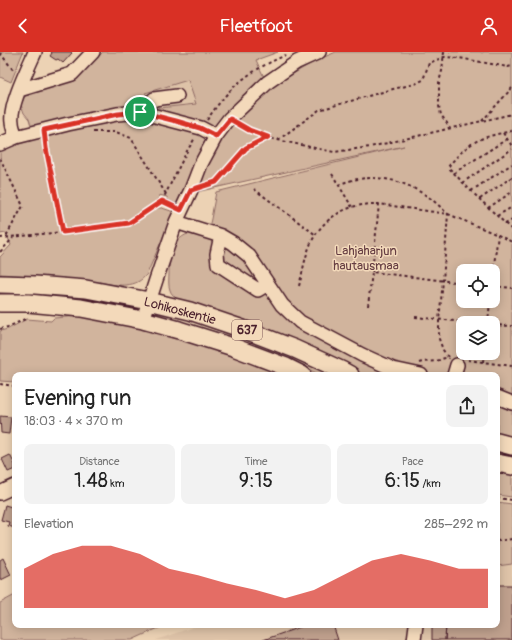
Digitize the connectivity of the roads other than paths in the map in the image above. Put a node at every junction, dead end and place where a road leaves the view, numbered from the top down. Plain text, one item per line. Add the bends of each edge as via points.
1 (35, 52) edge
2 (93, 52) edge
3 (319, 52) edge
4 (19, 90) junction
5 (177, 96) dead end
6 (140, 112) junction
7 (216, 136) junction
8 (16, 137) junction
9 (0, 144) edge
10 (179, 216) junction
11 (221, 236) junction
12 (0, 284) edge
13 (268, 284) junction
14 (149, 301) junction
15 (0, 303) edge
16 (143, 320) junction
17 (419, 369) edge
18 (296, 372) edge
19 (345, 372) edge
20 (500, 398) edge
21 (512, 402) edge
22 (500, 443) edge
23 (512, 446) edge
24 (500, 464) edge
25 (512, 466) edge
26 (12, 487) edge
27 (0, 493) edge
28 (416, 628) edge
29 (414, 640) edge

1 - 4 street
2 - 4 street via 72,74
3 - 7 street via 297,62 268,82
4 - 8 street via 11,121
5 - 6 street via 154,99
6 - 7 street via 200,128
6 - 8 street via 118,114
7 - 10 street
8 - 9 street
10 - 11 street
10 - 14 street
11 - 13 street via 233,242 249,256
11 - 13 street via 217,254 218,264 258,290
12 - 14 main road, Lohikoskentie / 637 via 86,290
13 - 17 street via 282,305 300,322 393,369
14 - 16 street
14 - 19 main road, Lohikoskentie / 637 via 243,328
15 - 16 main road, Lohikoskentie / 637 via 81,308
16 - 18 main road, Lohikoskentie / 637 via 233,346
20 - 21 street
22 - 23 main road
24 - 25 main road
26 - 27 street
28 - 29 street

